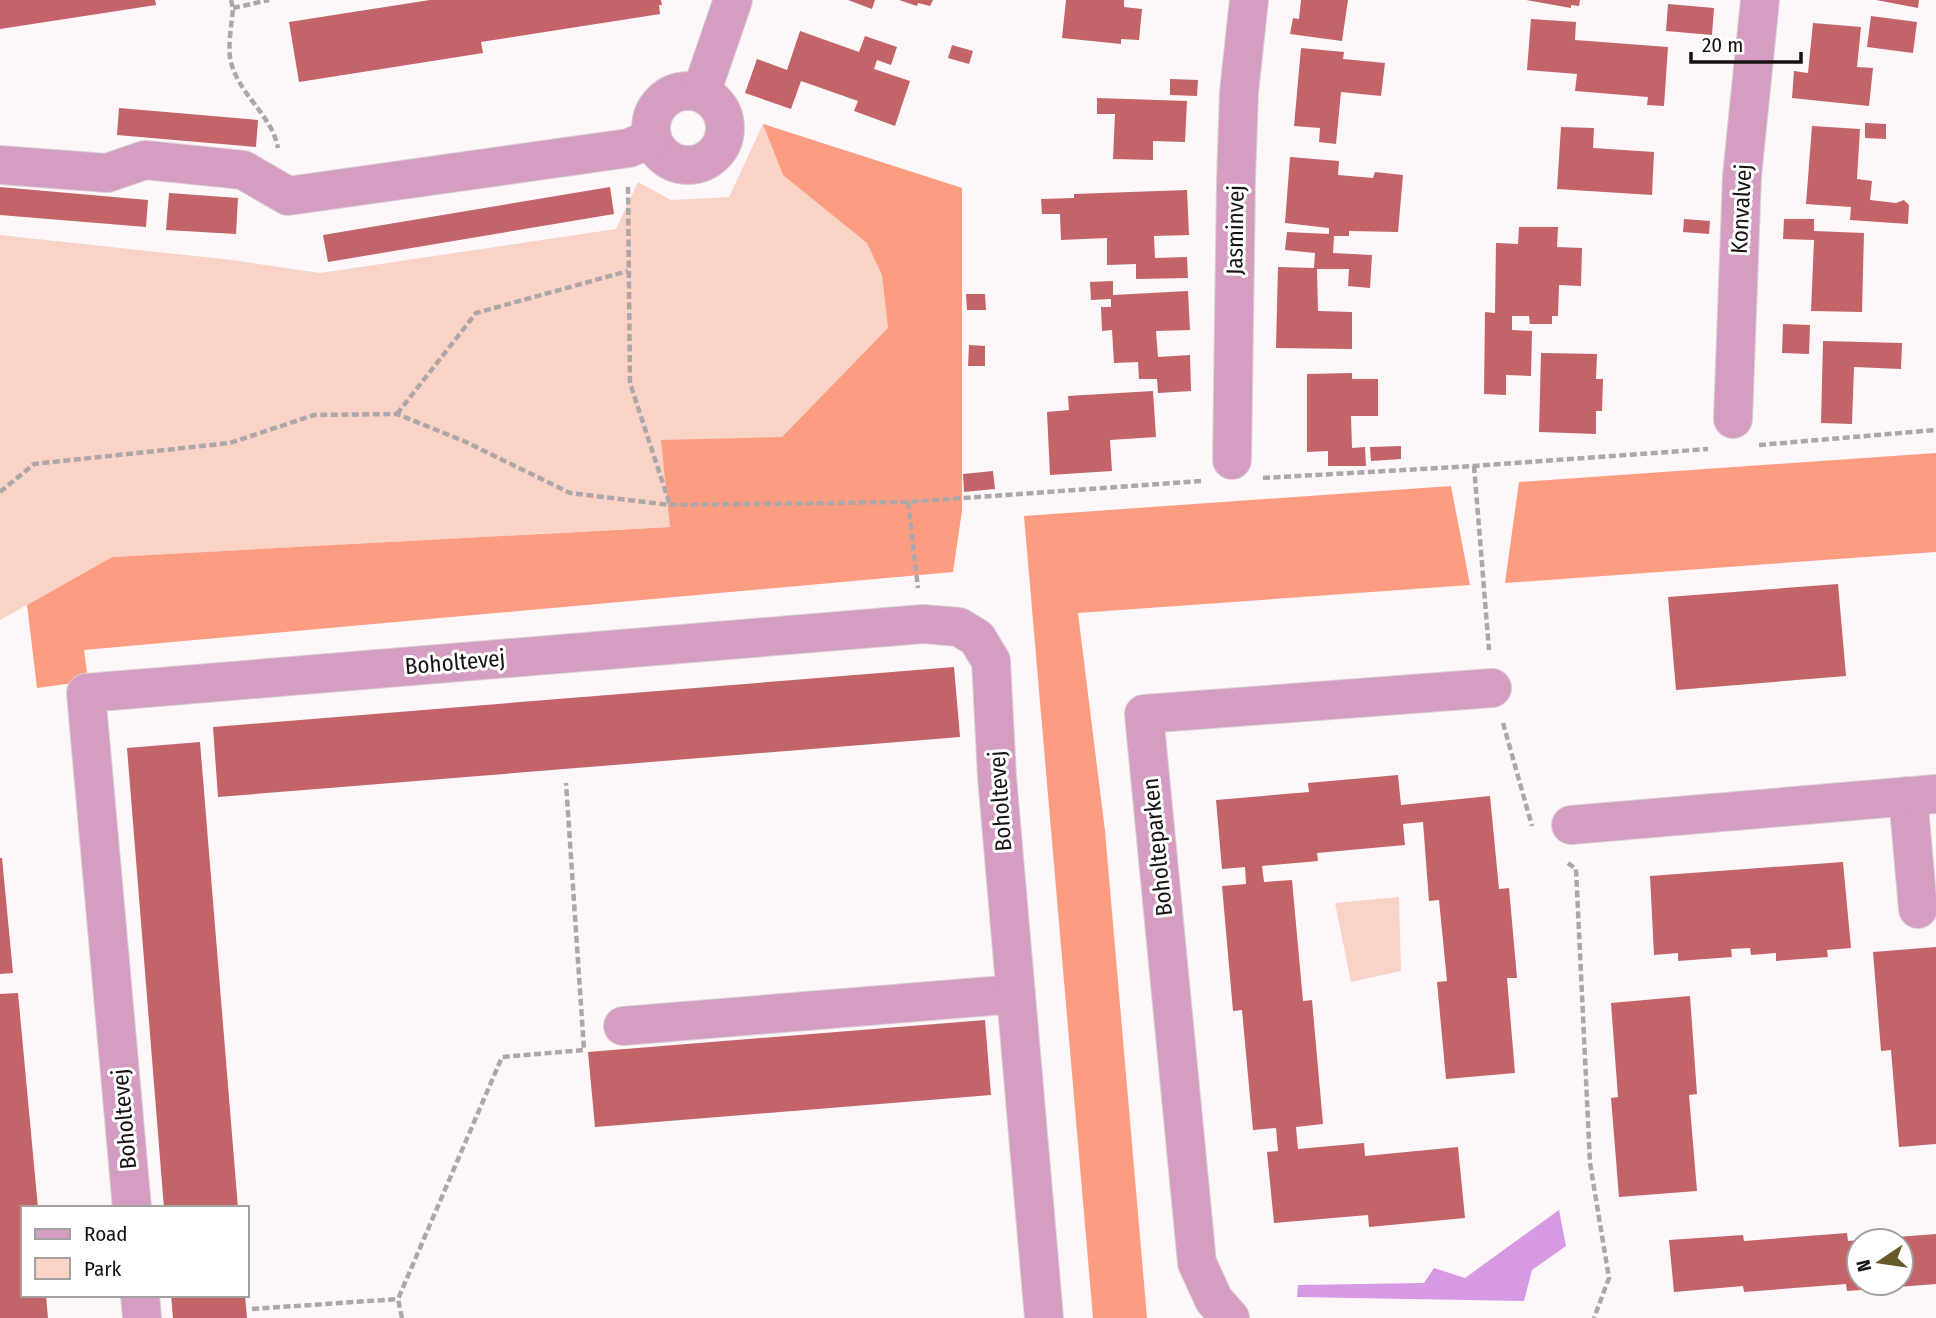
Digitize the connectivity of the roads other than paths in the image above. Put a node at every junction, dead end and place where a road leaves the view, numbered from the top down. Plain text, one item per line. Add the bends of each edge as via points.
1 (733, 0) edge
2 (1249, 0) edge
3 (1759, 0) edge
4 (701, 93) junction
5 (640, 143) junction
6 (0, 165) edge
7 (1742, 432) road end
8 (1232, 473) road end
9 (1492, 688) road end
10 (1922, 795) edge
11 (1565, 841) road end
12 (1918, 909) dead end
13 (1016, 994) junction
14 (623, 1026) dead end
15 (132, 1206) edge
16 (140, 1297) edge
17 (142, 1318) edge
18 (1044, 1318) edge
19 (1230, 1318) edge

1 - 4 street
2 - 8 street, Jasminvej via 1239,92
3 - 7 street, Konvalvej via 1742,176
4 - 5 street via 679,91 660,102
4 - 5 street via 718,106 724,119 725,134 715,153 703,162 681,165
5 - 6 street via 288,196 243,170 145,160 107,173
9 - 19 street, Boholteparken via 1144,714 1197,1263 1214,1300
10 - 11 street
10 - 12 street
13 - 14 street
13 - 15 street, Boholtevej via 991,661 976,638 959,627 923,624 86,693
13 - 18 street, Boholtevej
16 - 17 street

